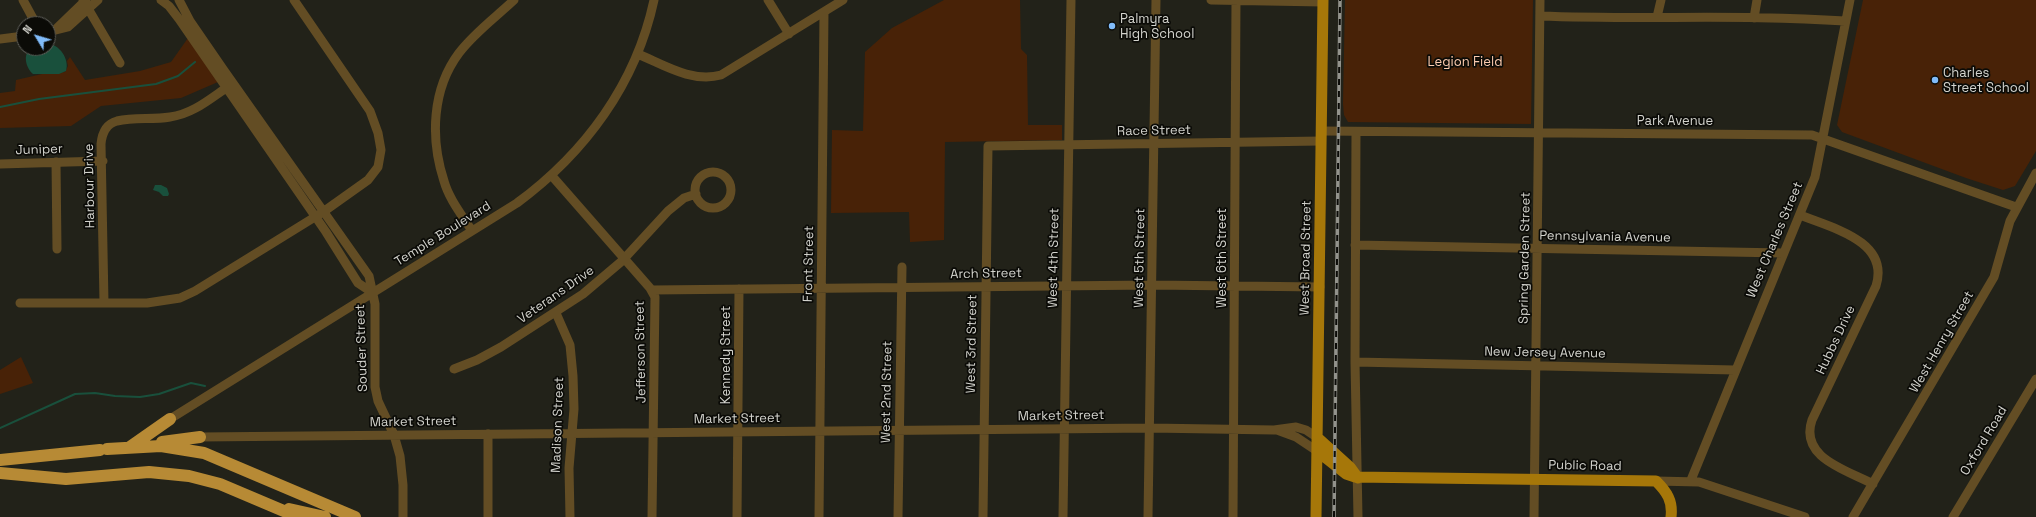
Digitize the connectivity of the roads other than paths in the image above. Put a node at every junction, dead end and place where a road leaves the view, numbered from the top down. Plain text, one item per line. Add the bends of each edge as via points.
1 (23, 0) edge
2 (98, 0) edge
3 (161, 0) edge
4 (178, 0) edge
5 (294, 0) edge
6 (514, 0) edge
7 (654, 0) edge
8 (768, 0) edge
9 (843, 0) edge
10 (1071, 0) edge
11 (1156, 0) edge
12 (1211, 0) edge
13 (1236, 0) edge
14 (1540, 0) edge
15 (1660, 0) edge
16 (1757, 0) edge
17 (1850, 0) edge
18 (84, 1) edge
19 (1323, 1) edge
20 (88, 10) junction
21 (824, 12) junction
22 (32, 16) edge
23 (1540, 16) junction
24 (1657, 17) junction
25 (1754, 18) junction
26 (1845, 21) junction
27 (186, 22) junction
28 (56, 26) edge
29 (56, 29) edge
30 (788, 34) junction
31 (16, 37) edge
32 (0, 39) edge
33 (638, 54) junction
34 (120, 63) dead end
35 (234, 84) junction
36 (225, 89) junction
37 (1356, 132) junction
38 (1539, 133) junction
39 (1321, 136) junction
40 (1824, 138) junction
41 (1235, 142) junction
42 (1154, 144) junction
43 (1069, 145) junction
44 (988, 146) joint
45 (103, 161) junction
46 (56, 162) junction
47 (0, 164) edge
48 (2036, 173) edge
49 (552, 176) junction
50 (696, 194) junction
51 (2016, 207) junction
52 (323, 212) junction
53 (1800, 215) junction
54 (314, 216) junction
55 (472, 231) junction
56 (1355, 245) junction
57 (1538, 248) junction
58 (57, 250) dead end
59 (351, 252) junction
60 (1783, 253) junction
61 (342, 258) junction
62 (625, 258) junction
63 (902, 267) dead end
64 (1152, 285) junction
65 (1067, 286) junction
66 (986, 287) junction
67 (1235, 287) junction
68 (1320, 287) junction
69 (822, 288) junction
70 (901, 288) junction
71 (739, 289) junction
72 (652, 290) junction
73 (373, 293) junction
74 (20, 303) dead end
75 (104, 303) junction
76 (556, 313) junction
77 (1355, 362) junction
78 (1537, 365) junction
79 (454, 369) dead end
80 (1735, 370) junction
81 (2036, 379) edge
82 (170, 419) joint
83 (1151, 428) junction
84 (1064, 429) junction
85 (899, 430) junction
86 (984, 430) junction
87 (1233, 430) junction
88 (1274, 430) junction
89 (820, 431) junction
90 (738, 432) junction
91 (571, 433) junction
92 (654, 433) junction
93 (488, 434) junction
94 (394, 435) junction
95 (200, 437) joint
96 (1318, 438) junction
97 (149, 445) junction
98 (130, 447) junction
99 (1317, 451) junction
100 (0, 460) edge
101 (0, 473) edge
102 (1358, 478) junction
103 (1535, 480) junction
104 (1691, 480) junction
105 (1656, 481) junction
106 (1873, 484) junction
107 (268, 504) junction
108 (298, 517) edge
109 (325, 517) edge
110 (355, 517) edge
111 (402, 517) edge
112 (488, 517) edge
113 (570, 517) edge
114 (652, 517) edge
115 (737, 517) edge
116 (819, 517) edge
117 (898, 517) edge
118 (983, 517) edge
119 (1063, 517) edge
120 (1148, 517) edge
121 (1233, 517) edge
122 (1316, 517) edge
123 (1358, 517) edge
124 (1534, 517) edge
125 (1671, 517) edge
126 (1805, 517) edge
127 (1853, 517) edge
128 (1954, 517) edge

1 - 22 street
2 - 20 street
3 - 27 street
4 - 27 street
5 - 52 street via 367,107 374,121 381,150 378,167 372,177
6 - 55 street via 460,52 447,73 436,108 438,153 444,181 454,203
7 - 33 street, Temple Boulevard
8 - 30 street
9 - 21 street
10 - 43 street, West 4th Street
11 - 42 street, West 5th Street
12 - 13 street
13 - 19 street
13 - 41 street, West 6th Street
14 - 23 street, Spring Garden Street
15 - 24 street
16 - 25 street
17 - 26 street, West Charles Street
18 - 20 street
18 - 28 street
19 - 39 main road, West Broad Street
20 - 29 street via 68,27
20 - 34 street
21 - 30 street
21 - 69 street, Front Street
23 - 24 street
23 - 38 street, Spring Garden Street
24 - 25 street
25 - 26 street
26 - 40 street, West Charles Street
27 - 35 street
27 - 36 street
30 - 33 street via 726,73 709,78 681,72
31 - 32 street
33 - 49 street, Temple Boulevard via 613,103 599,124
35 - 36 street, Harbour Drive
35 - 52 street
36 - 45 street, Harbour Drive via 183,114 112,123 102,138
36 - 54 street
37 - 38 street, Park Avenue
37 - 39 street, Park Avenue
37 - 56 street
38 - 40 street, Park Avenue via 1812,135
38 - 57 street, Spring Garden Street
39 - 41 street, Race Street
39 - 68 main road, West Broad Street
40 - 51 street, Park Avenue
40 - 53 street, West Charles Street via 1815,177
41 - 42 street, Race Street
41 - 67 street, West 6th Street
42 - 43 street, Race Street
42 - 64 street, West 5th Street
43 - 44 street, Race Street
43 - 65 street, West 4th Street
44 - 66 street, West 3rd Street
45 - 46 street, Juniper
45 - 75 street, Harbour Drive
46 - 47 street, Juniper
46 - 58 street
48 - 51 street, West Henry Street
49 - 55 street, Temple Boulevard via 517,203
49 - 62 street, Jefferson Street
50 - 50 street via 703,204 711,208 719,207 729,198 731,185 723,174 710,172 698,179
50 - 62 street, Veterans Drive via 684,198 668,211
51 - 106 street, West Henry Street via 1994,277
52 - 54 street
52 - 59 street
53 - 60 street, West Charles Street
53 - 106 street, Hubbs Drive via 1862,242 1872,253 1879,268 1876,286 1812,420 1809,435 1813,448 1822,457
54 - 61 street
54 - 75 street via 180,298 147,303
55 - 73 street, Temple Boulevard
56 - 57 street, Pennsylvania Avenue
56 - 77 street
57 - 60 street, Pennsylvania Avenue
57 - 78 street, Spring Garden Street
59 - 61 street
59 - 73 street via 369,276
60 - 80 street, West Charles Street
61 - 73 street via 358,283
62 - 72 street, Jefferson Street
62 - 76 street, Veterans Drive via 589,290
63 - 70 street, West 2nd Street
64 - 65 street, Arch Street
64 - 67 street, Arch Street
64 - 83 street, West 5th Street
65 - 66 street, Arch Street
65 - 84 street, West 4th Street
66 - 70 street, Arch Street
66 - 86 street, West 3rd Street
67 - 68 street, Arch Street
67 - 87 street, West 6th Street
68 - 96 main road, West Broad Street
69 - 70 street, Arch Street
69 - 71 street, Arch Street
69 - 89 street, Front Street
70 - 85 street, West 2nd Street
71 - 72 street, Arch Street
71 - 90 street, Kennedy Street
72 - 92 street, Jefferson Street via 656,308
73 - 82 street, Temple Boulevard
73 - 94 street, Souder Street via 375,387 381,409
74 - 75 street
76 - 79 street, Veterans Drive via 486,355
76 - 91 street, Madison Street via 572,355 574,409
77 - 78 street, New Jersey Avenue
77 - 102 street
78 - 80 street, New Jersey Avenue
78 - 103 street, Spring Garden Street
80 - 104 street, West Charles Street
81 - 128 street, Oxford Road
82 - 98 highway
83 - 84 street, Market Street
83 - 87 street, Market Street
83 - 120 street, West 5th Street
84 - 86 street, Market Street
84 - 119 street, West 4th Street
85 - 86 street, Market Street
85 - 89 street, Market Street
85 - 117 street, West 2nd Street
86 - 118 street, West 3rd Street
87 - 88 street, Market Street
87 - 121 street, West 6th Street
88 - 96 street, Market Street via 1296,427
88 - 99 street, Market Street via 1296,437
89 - 90 street, Market Street
89 - 116 street, Front Street
90 - 92 street, Market Street
90 - 115 street, Kennedy Street
91 - 92 street, Market Street
91 - 93 street, Market Street
91 - 113 street, Madison Street
92 - 114 street, Jefferson Street
93 - 94 street, Market Street
93 - 112 street
94 - 95 street, Market Street
94 - 111 street, Souder Street via 403,472
95 - 97 highway
96 - 99 main road, West Broad Street
96 - 102 main road via 1350,467
97 - 98 highway
97 - 110 highway via 173,447 214,457
98 - 100 highway
99 - 102 main road, Public Road via 1346,474
99 - 122 main road, West Broad Street
101 - 107 highway via 66,478 149,472 180,474 210,480
102 - 103 main road, Public Road
102 - 123 street
103 - 105 main road, Public Road
103 - 124 street, Spring Garden Street
104 - 105 street, Public Road
104 - 126 street, Public Road
105 - 125 main road via 1669,497
106 - 127 street, West Henry Street
107 - 108 highway
107 - 109 highway

